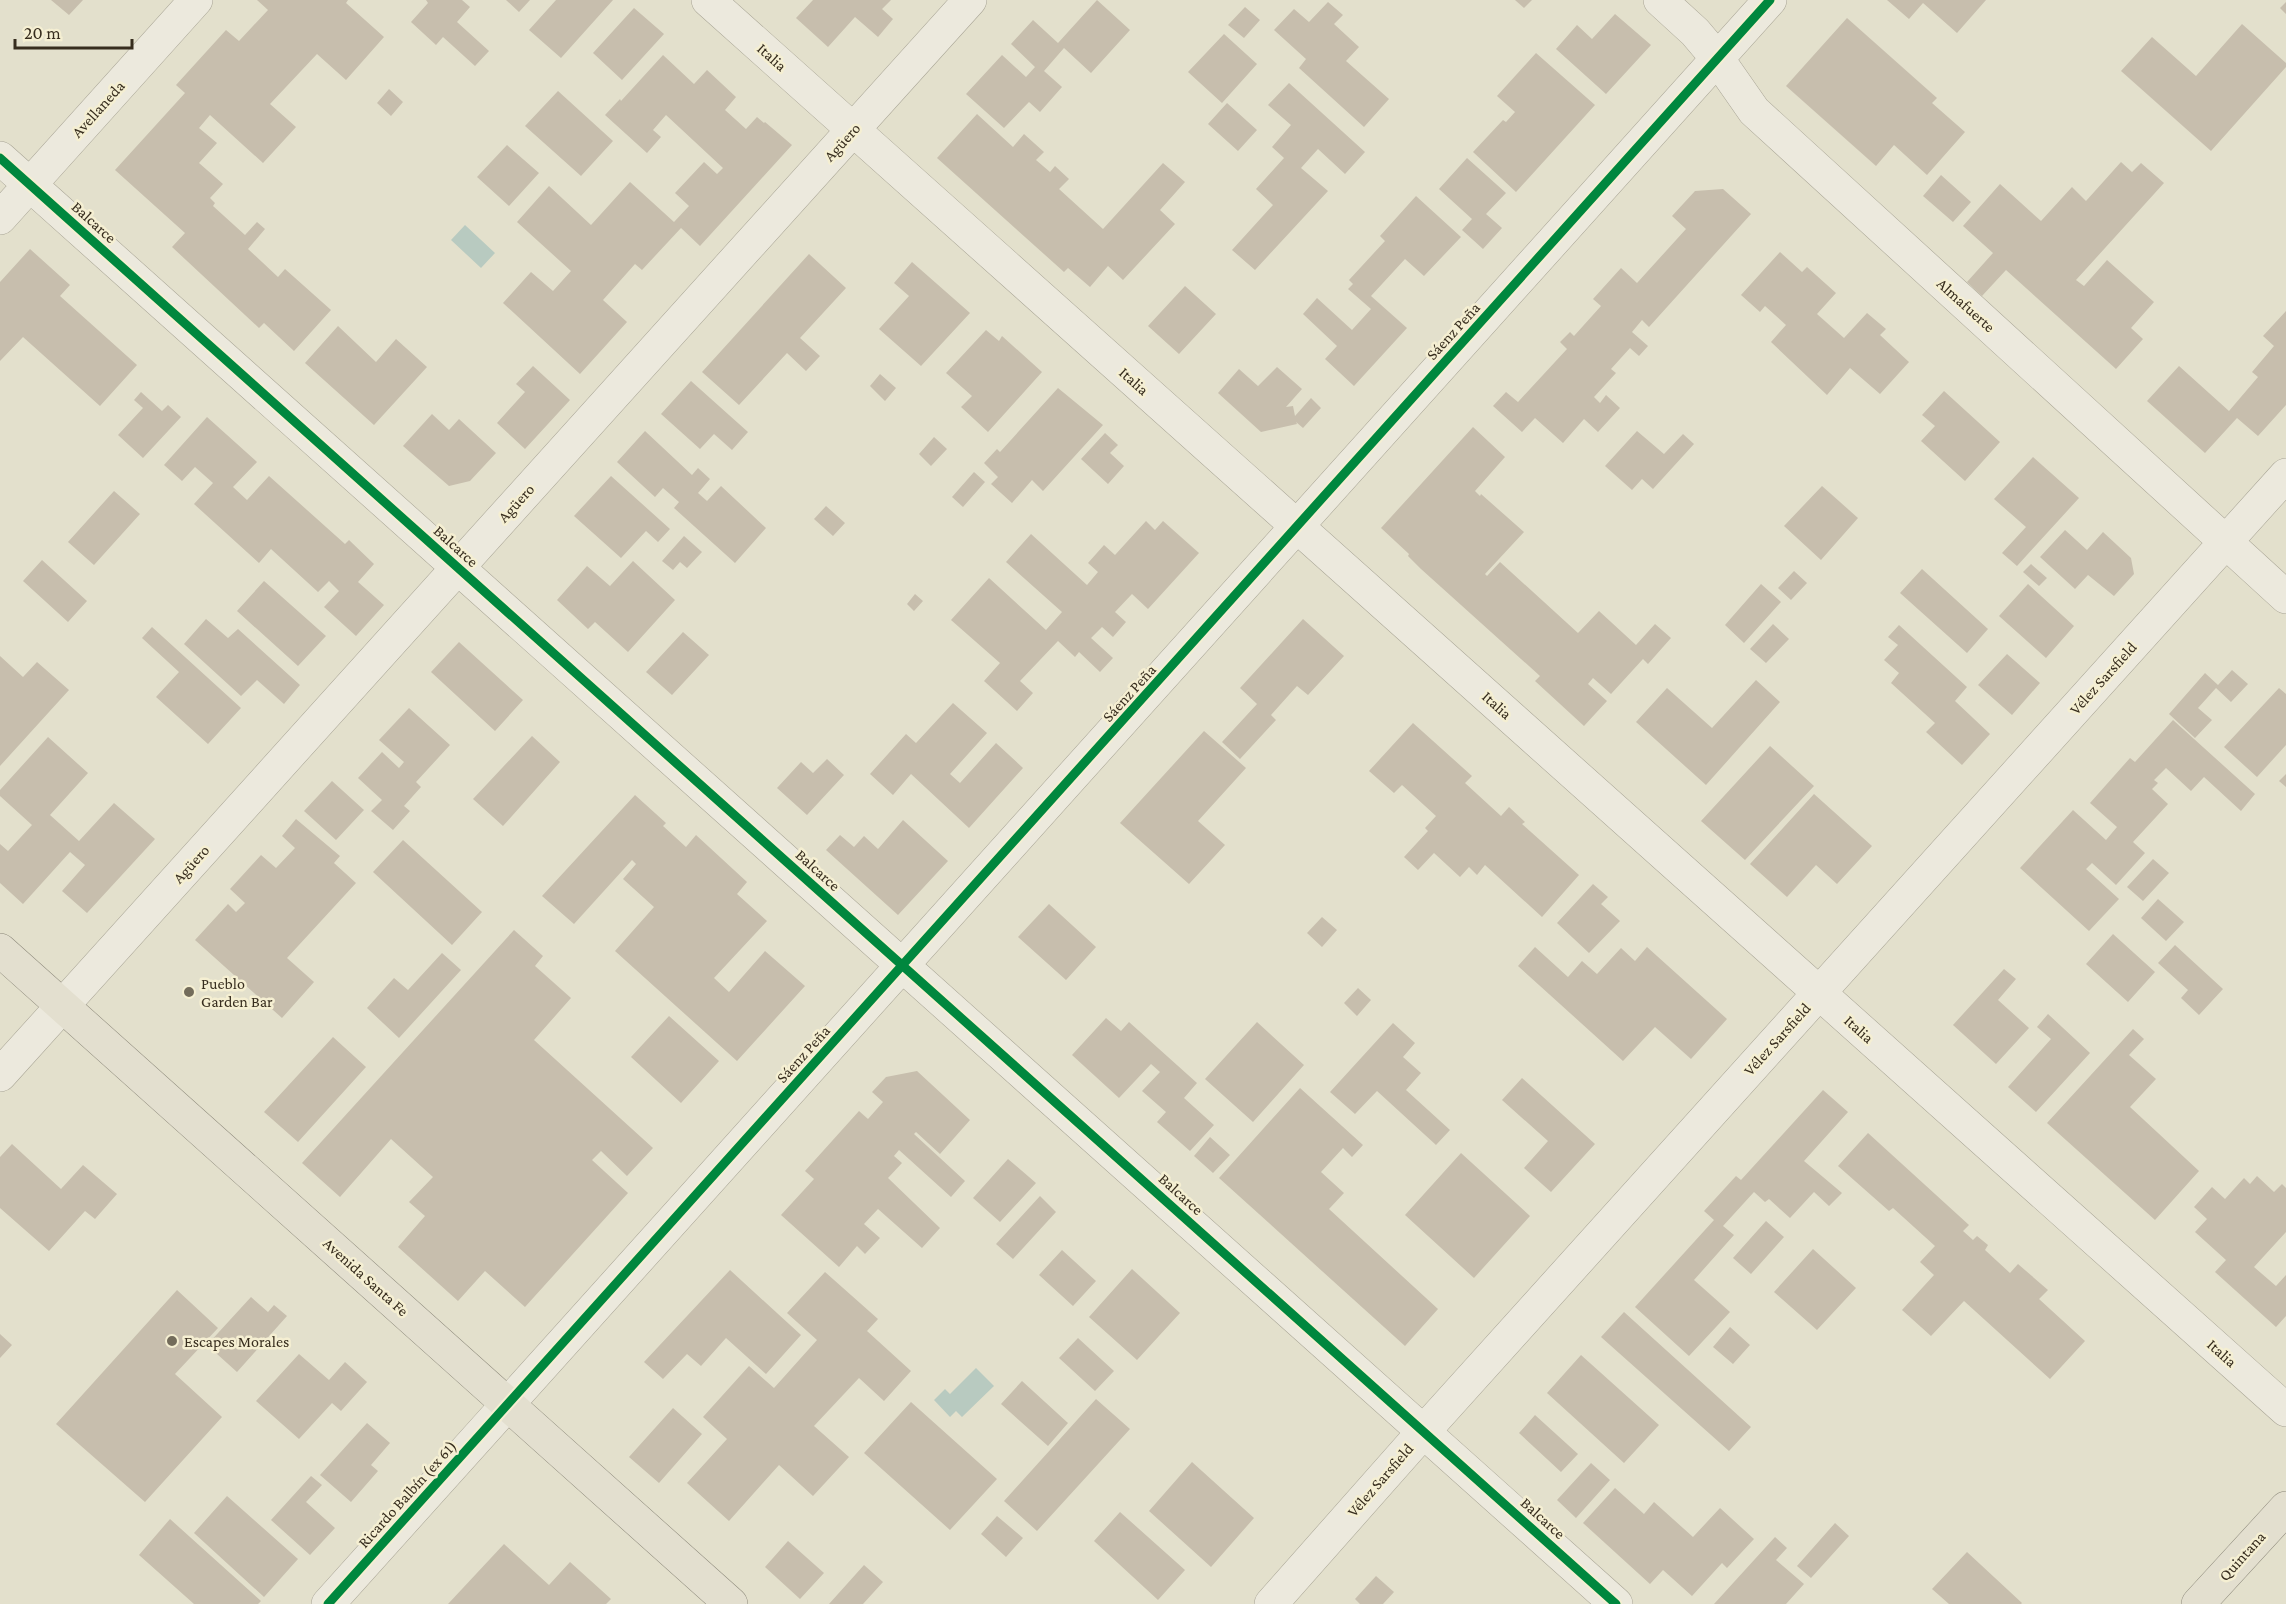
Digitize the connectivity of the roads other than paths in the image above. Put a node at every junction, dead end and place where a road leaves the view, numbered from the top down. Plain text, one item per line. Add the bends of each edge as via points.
1 (196, 0) edge
2 (708, 0) edge
3 (970, 0) edge
4 (1660, 0) edge
5 (1770, 0) edge
6 (1718, 58) junction
7 (853, 130) junction
8 (0, 159) edge
9 (30, 186) junction
10 (0, 218) edge
11 (2286, 475) edge
12 (1298, 528) junction
13 (2225, 543) junction
14 (458, 568) junction
15 (2286, 597) edge
16 (0, 950) edge
17 (903, 966) junction
18 (1818, 993) junction
19 (63, 1006) junction
20 (0, 1075) edge
21 (508, 1404) junction
22 (2286, 1410) edge
23 (1424, 1431) junction
24 (2286, 1508) edge
25 (328, 1604) edge
26 (731, 1604) edge
27 (1271, 1604) edge
28 (1616, 1604) edge
29 (2198, 1604) edge

1 - 9 street, Avellaneda
2 - 7 street, Italia
3 - 7 street, Agüero
4 - 6 street, Almafuerte
5 - 6 street, Sáenz Peña
6 - 12 street, Sáenz Peña
6 - 13 street, Almafuerte via 1754,111
7 - 12 street, Italia
7 - 14 street, Agüero
8 - 9 street, Balcarce
9 - 10 street, Avellaneda
9 - 14 street, Balcarce
11 - 13 street, Vélez Sarsfield
12 - 17 street, Sáenz Peña
12 - 18 street, Italia
13 - 15 street, Almafuerte
13 - 18 street, Vélez Sarsfield
14 - 17 street, Balcarce
14 - 19 street, Agüero
16 - 19 main road, Avenida Santa Fe
17 - 21 street, Sáenz Peña
17 - 23 street, Balcarce
18 - 22 street, Italia
18 - 23 street, Vélez Sarsfield
19 - 20 street, Agüero
19 - 21 main road, Avenida Santa Fe
21 - 25 street, Ricardo Balbín (ex 61)
21 - 26 main road, Avenida Santa Fe
23 - 27 street, Vélez Sarsfield
23 - 28 street, Balcarce
24 - 29 main road, Quintana

